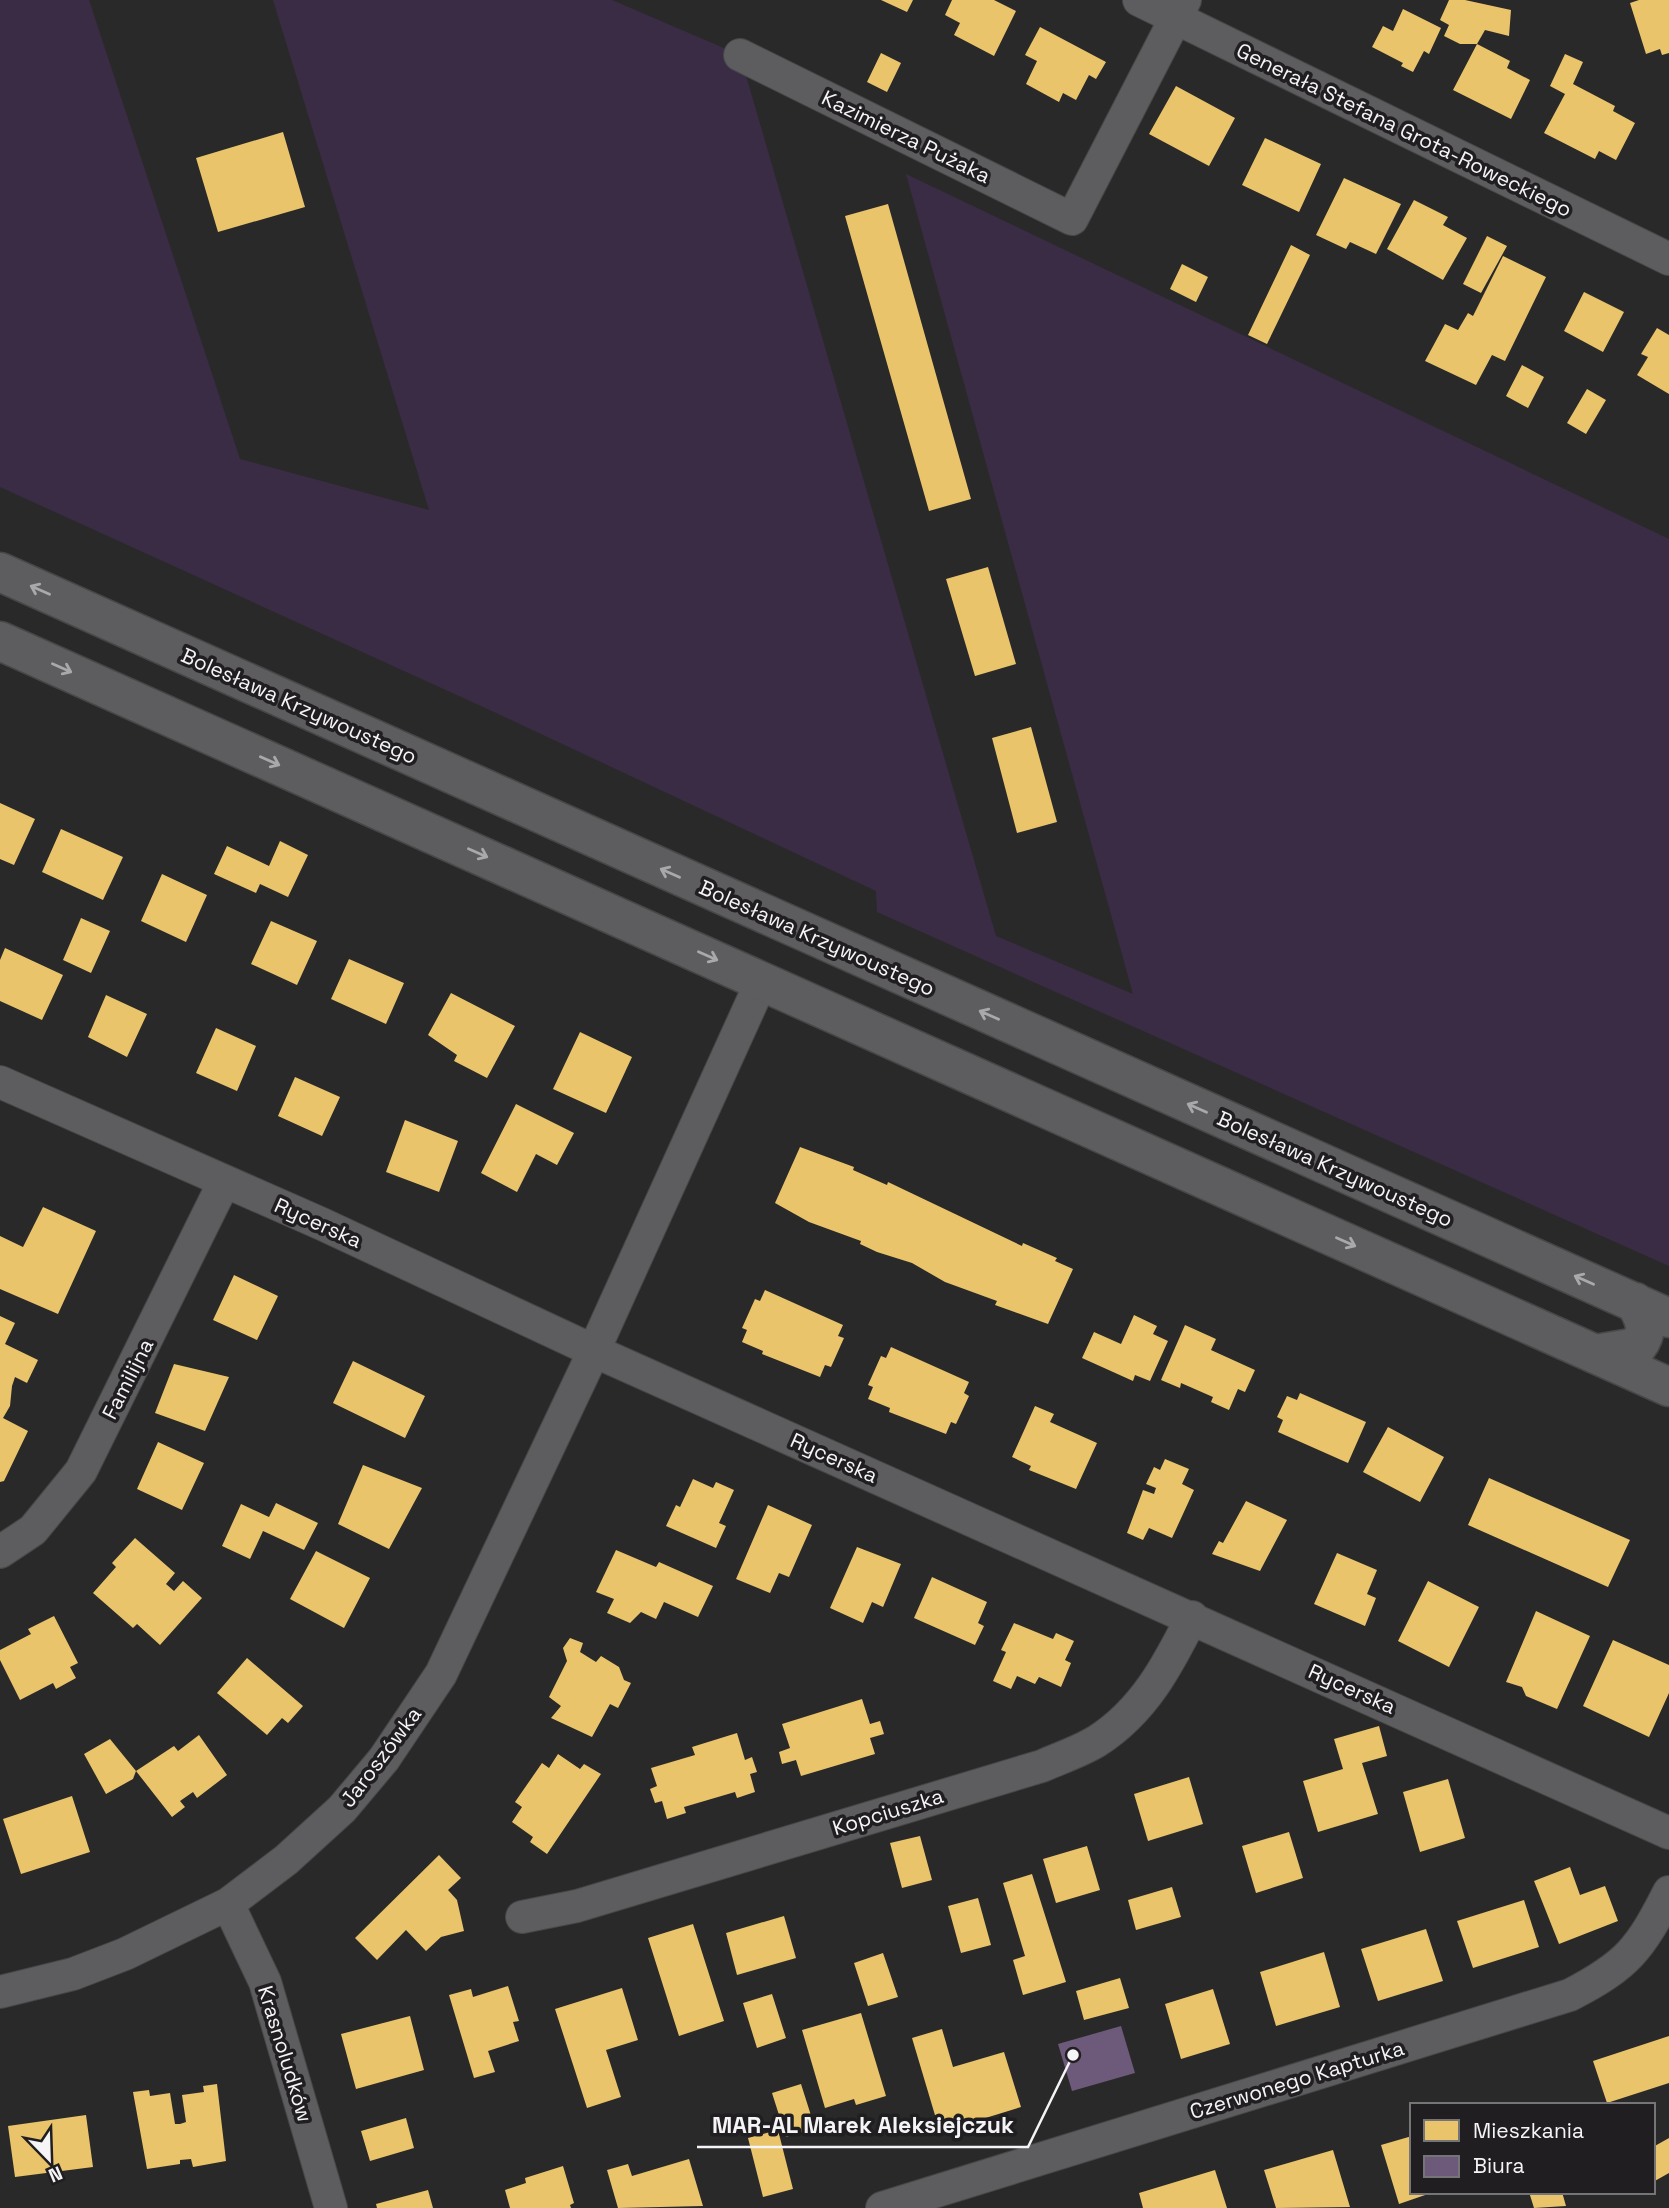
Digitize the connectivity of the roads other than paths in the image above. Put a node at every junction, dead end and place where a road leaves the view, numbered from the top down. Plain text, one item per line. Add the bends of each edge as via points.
1 (1139, 0) edge
2 (1181, 9) edge
3 (740, 55) dead end
4 (1669, 259) edge
5 (0, 572) edge
6 (0, 640) edge
7 (762, 980) junction
8 (0, 1082) edge
9 (224, 1182) junction
10 (1652, 1310) edge
11 (594, 1352) junction
12 (1595, 1354) junction
13 (1669, 1387) edge
14 (0, 1552) edge
15 (1192, 1617) junction
16 (1669, 1833) edge
17 (1669, 1892) edge
18 (228, 1904) junction
19 (522, 1917) dead end
20 (0, 1992) edge
21 (331, 2208) edge
22 (883, 2208) edge

1 - 2 street, Generała Stefana Grota-Roweckiego
2 - 3 street, Kazimierza Pużaka via 1072,219
2 - 4 street, Generała Stefana Grota-Roweckiego
10 -> 5 main road, Bolesława Krzywoustego
6 -> 7 main road
7 - 11 street, Jaroszówka
7 -> 12 main road
8 - 9 street, Rycerska
9 - 11 street, Rycerska
9 - 14 street, Familijna via 82,1471 33,1530
10 - 12 main road, Bolesława Krzywoustego via 1646,1320 1646,1336 1637,1347
11 - 15 street, Rycerska
11 - 18 street, Jaroszówka via 441,1674 384,1759 342,1809
12 - 13 main road
15 - 16 street, Rycerska
15 - 19 street, Kopciuszka via 1164,1672 1131,1715 1096,1742 1042,1766 577,1906
17 - 22 street, Czerwonego Kapturka via 1628,1960 1570,1995
18 - 20 street, Jaroszówka via 125,1954 73,1974
18 - 21 street, Krasnoludków via 265,1982

